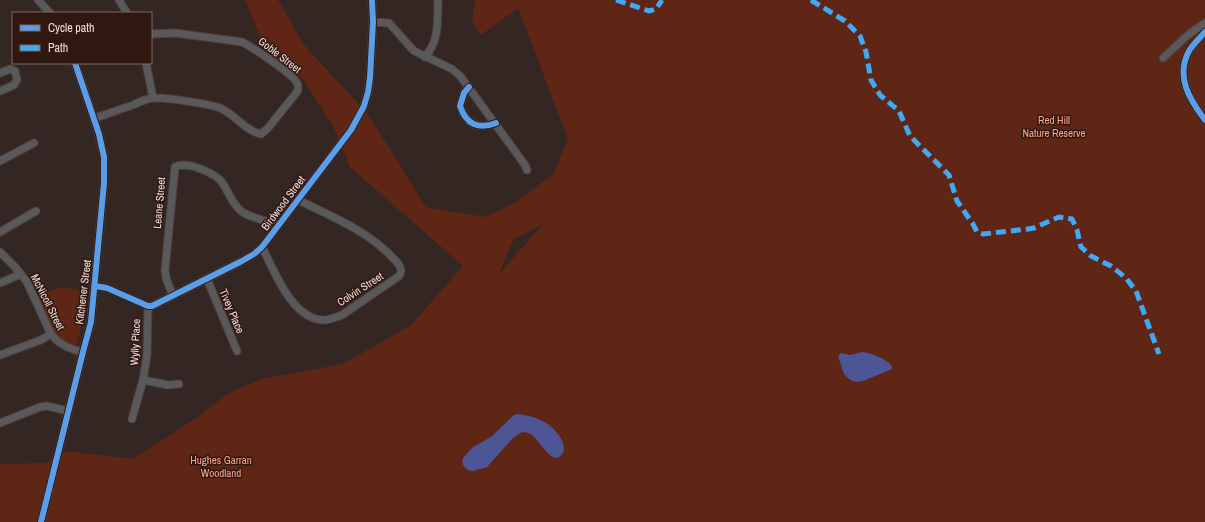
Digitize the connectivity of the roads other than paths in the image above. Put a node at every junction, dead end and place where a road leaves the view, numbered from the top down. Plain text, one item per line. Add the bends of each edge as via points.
1 (38, 0) edge
2 (119, 0) edge
3 (372, 0) edge
4 (438, 0) edge
5 (49, 12) edge
6 (126, 12) edge
7 (373, 22) junction
8 (1205, 23) edge
9 (1205, 32) edge
10 (152, 34) edge
11 (425, 58) junction
12 (1163, 58) dead end
13 (75, 64) edge
14 (146, 64) edge
15 (0, 72) edge
16 (469, 87) junction
17 (0, 91) edge
18 (153, 98) junction
19 (95, 118) junction
20 (1205, 120) edge
21 (496, 123) junction
22 (34, 143) dead end
23 (0, 161) edge
24 (527, 170) dead end
25 (298, 200) junction
26 (36, 211) dead end
27 (277, 227) junction
28 (0, 232) edge
29 (262, 247) junction
30 (0, 252) edge
31 (21, 274) junction
32 (207, 278) junction
33 (0, 283) edge
34 (95, 286) junction
35 (173, 296) junction
36 (148, 306) junction
37 (51, 334) junction
38 (237, 351) dead end
39 (83, 352) junction
40 (0, 355) edge
41 (143, 380) junction
42 (178, 384) dead end
43 (68, 411) junction
44 (132, 418) dead end
45 (0, 423) edge
46 (41, 522) edge

1 - 5 street
2 - 6 street
3 - 7 street, Birdwood Street
4 - 11 street via 435,42
7 - 11 street via 389,23 414,52
7 - 25 street, Birdwood Street via 370,78 364,106 351,130
8 - 12 street
9 - 20 street via 1190,50 1184,71 1188,95
10 - 18 street, Goble Street via 180,34 242,42 291,76 298,86 297,92 261,134 250,130 219,108 207,104
11 - 16 street via 452,69
13 - 19 street, Kitchener Street
14 - 18 street
15 - 17 street via 10,69 15,71 17,80 14,85
16 - 21 street
16 - 21 street via 460,106 466,120 482,126
18 - 19 street, Goble Street
19 - 34 street, Kitchener Street via 103,148 104,165
21 - 24 street
22 - 23 street
25 - 27 street, Birdwood Street
25 - 29 street, Colvin Street via 373,240 398,264 401,270 399,276 342,315 334,319 314,319 305,314 290,298
26 - 28 street
27 - 29 street, Birdwood Street
27 - 35 street, Leane Street via 242,212 214,175 186,165 174,168 165,270
29 - 32 street, Birdwood Street via 242,261
30 - 31 street, McNicoll Street
31 - 33 street
31 - 37 street, McNicoll Street
32 - 35 street, Birdwood Street
32 - 38 street, Tivey Place
34 - 36 street via 107,288
34 - 39 street, Kitchener Street via 91,322
35 - 36 street, Birdwood Street
36 - 41 street, Wylly Place via 148,342
37 - 39 street, McNicoll Street via 60,344
37 - 40 street
39 - 43 street, Kitchener Street
41 - 42 street, Wylly Place via 168,385
41 - 44 street, Wylly Place
43 - 45 street via 40,407
43 - 46 street, Kitchener Street

